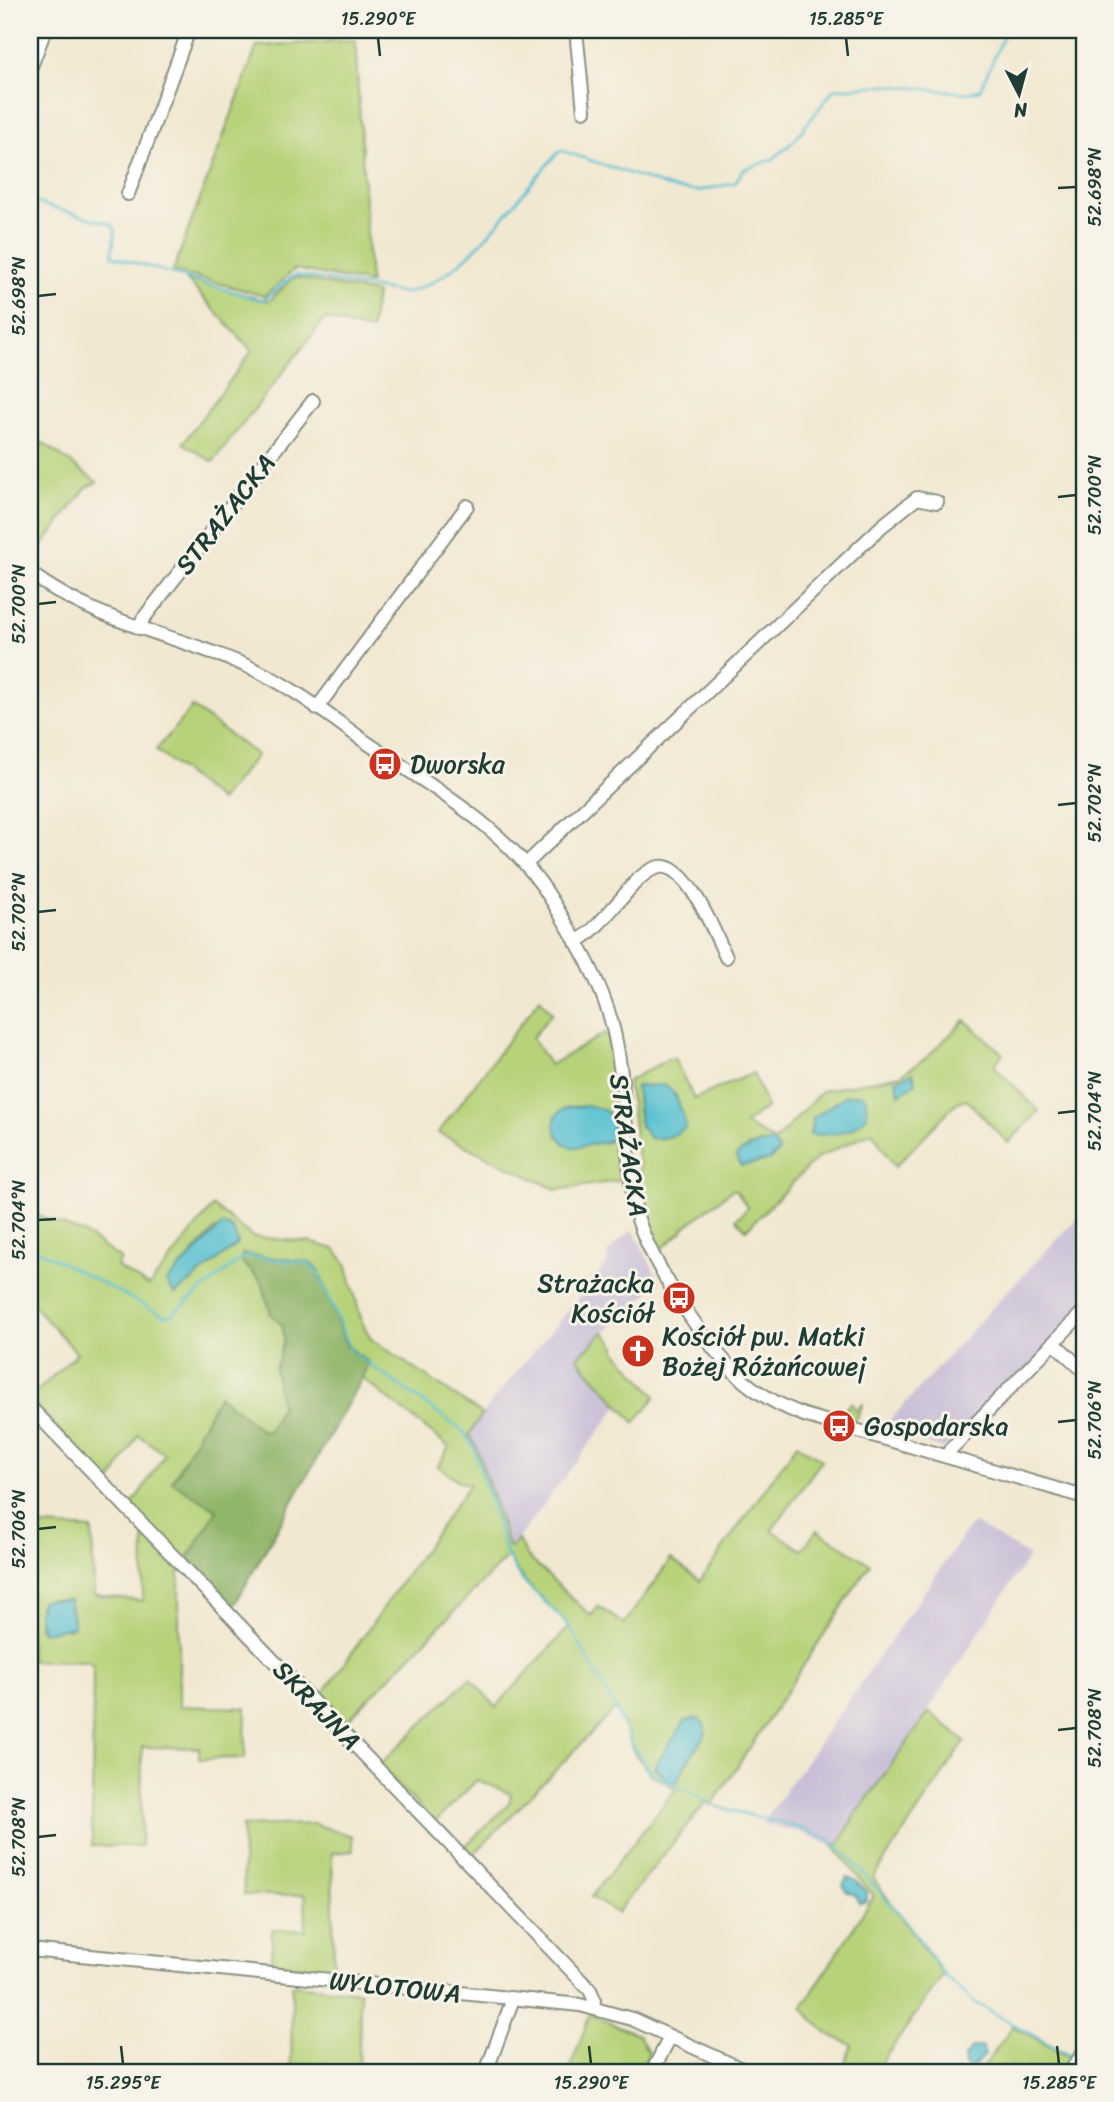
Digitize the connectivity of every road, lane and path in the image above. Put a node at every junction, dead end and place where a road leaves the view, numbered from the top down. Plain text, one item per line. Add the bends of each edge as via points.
1 (45, 30) edge
2 (189, 30) edge
3 (576, 30) edge
4 (30, 69) edge
5 (583, 111) dead end
6 (128, 194) dead end
7 (313, 401) dead end
8 (937, 502) dead end
9 (467, 506) dead end
10 (30, 573) edge
11 (139, 628) junction
12 (317, 708) junction
13 (526, 864) junction
14 (576, 942) junction
15 (726, 957) dead end
16 (1084, 1311) edge
17 (1054, 1343) junction
18 (1084, 1371) edge
19 (30, 1407) edge
20 (948, 1457) junction
21 (1084, 1497) edge
22 (30, 1950) edge
23 (513, 1998) junction
24 (593, 2008) junction
25 (670, 2037) junction
26 (486, 2072) edge
27 (652, 2072) edge
28 (748, 2072) edge

1 - 4 street
2 - 6 street
3 - 5 street
7 - 11 street, STRAŻACKA
8 - 13 street via 917,498 882,526
9 - 12 street
10 - 11 street, STRAŻACKA via 82,606
11 - 12 street, STRAŻACKA via 249,667
12 - 13 street, STRAŻACKA via 481,822
13 - 14 street, STRAŻACKA
14 - 15 street via 650,870 666,867 690,887
14 - 20 street, STRAŻACKA via 600,989 615,1037 641,1231 659,1268 715,1350 746,1382 794,1411
16 - 17 street
17 - 18 street
17 - 20 street
19 - 24 street, SKRAJNA via 590,1990
20 - 21 street, STRAŻACKA
22 - 23 street, WYLOTOWA
23 - 24 street, WYLOTOWA
23 - 26 street
24 - 25 street, WYLOTOWA
25 - 27 street
25 - 28 street, WYLOTOWA

